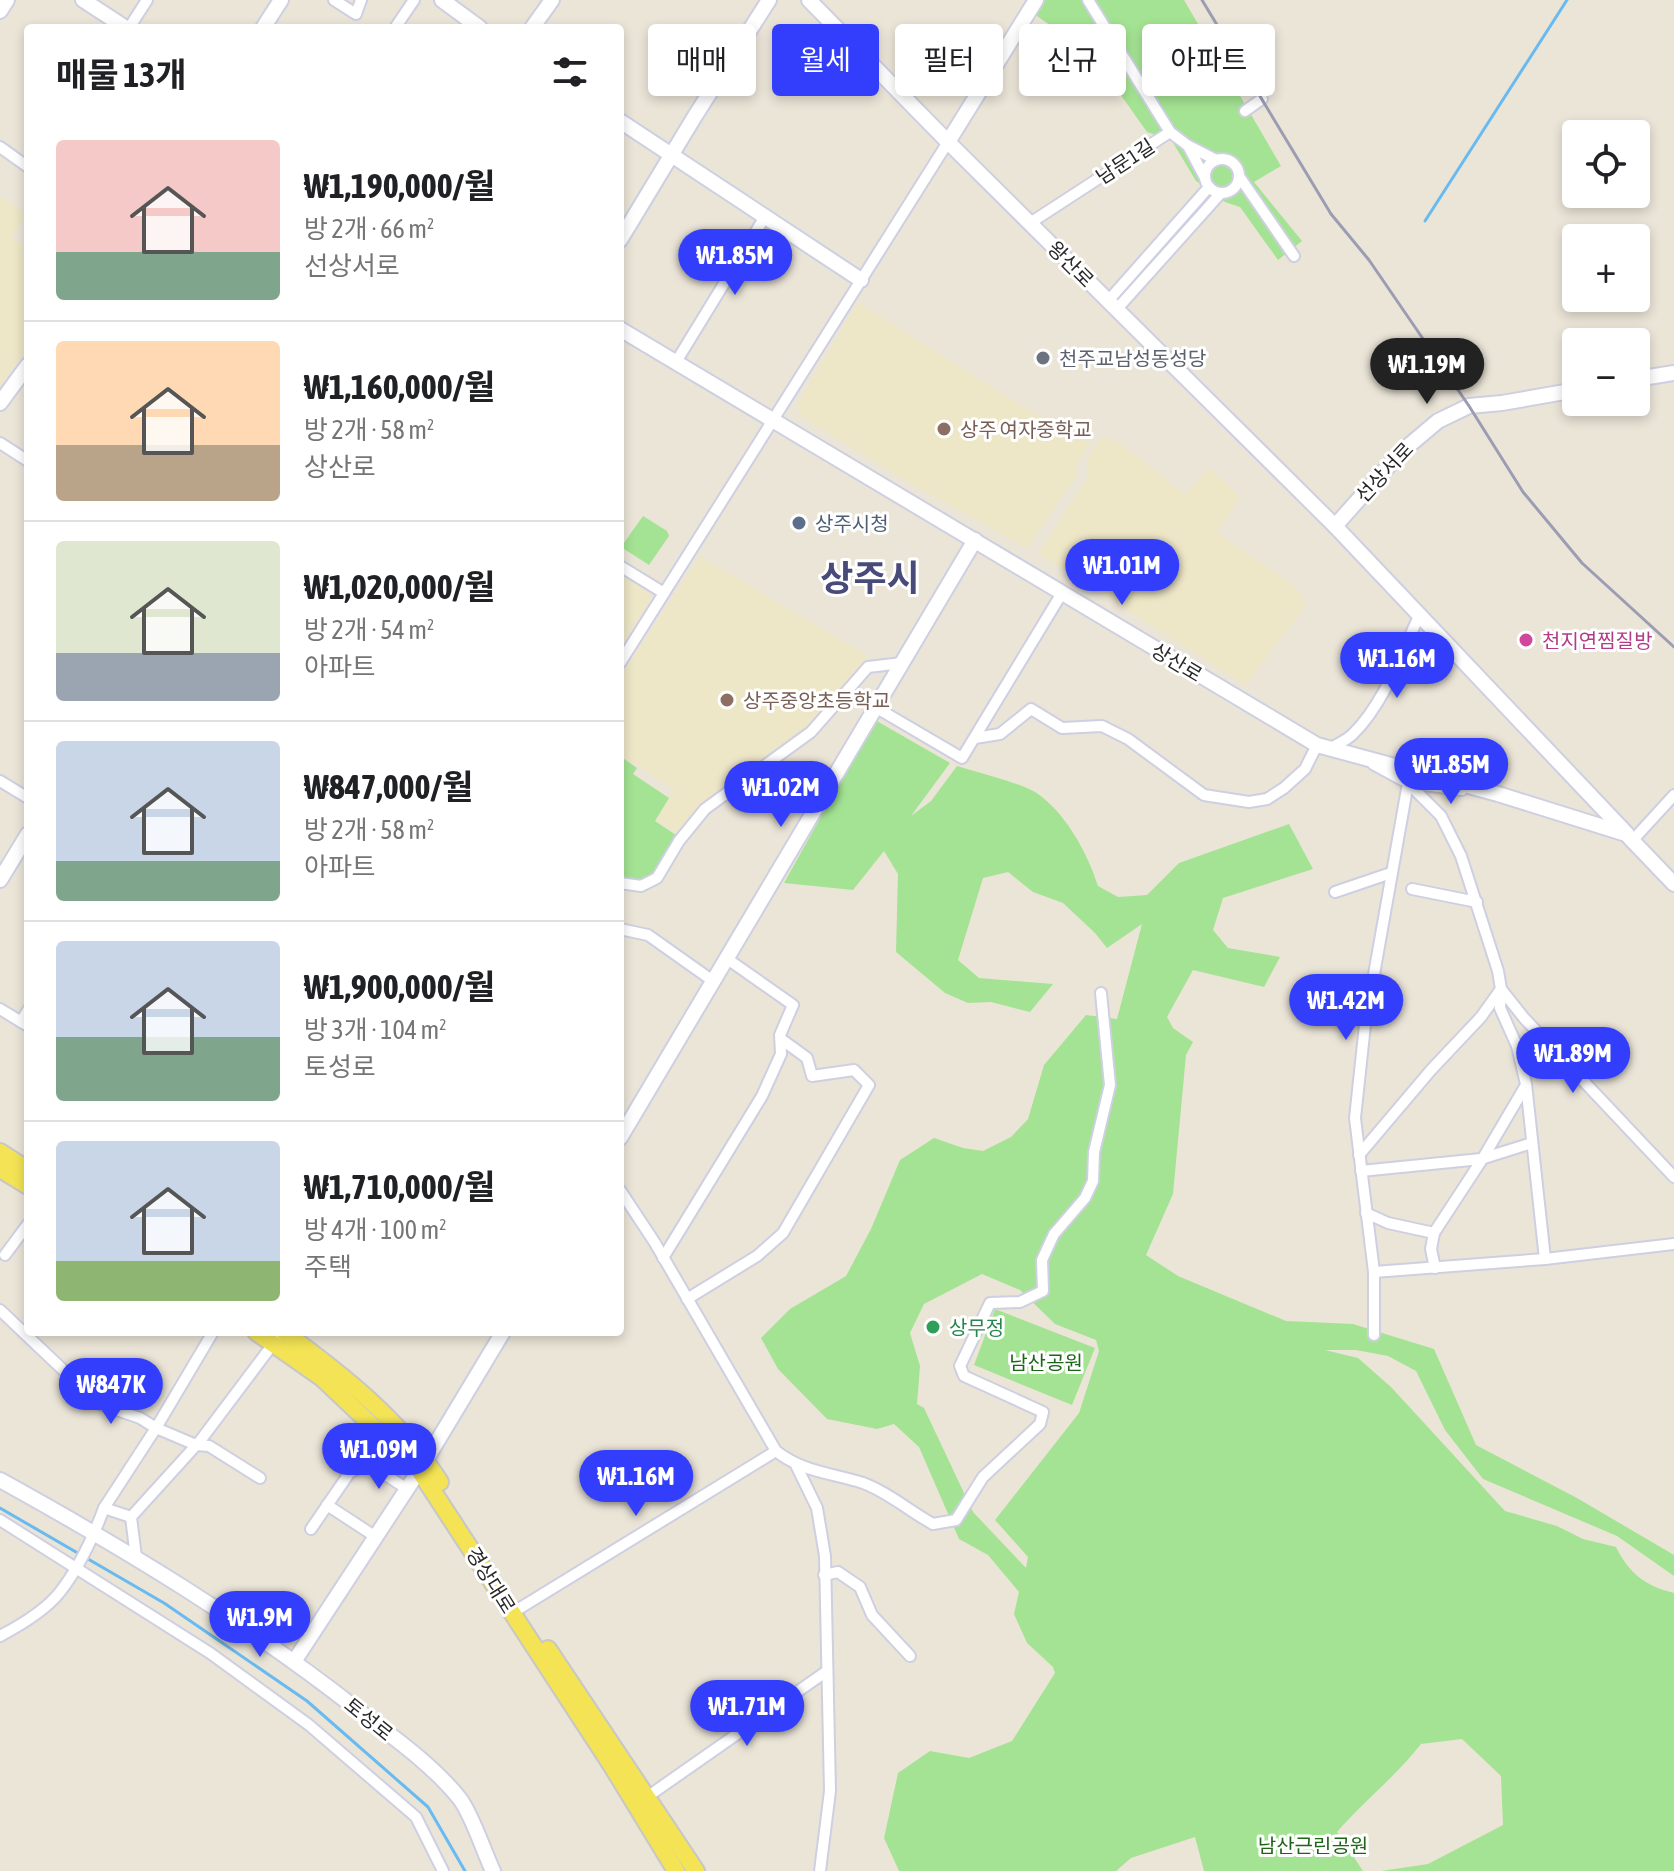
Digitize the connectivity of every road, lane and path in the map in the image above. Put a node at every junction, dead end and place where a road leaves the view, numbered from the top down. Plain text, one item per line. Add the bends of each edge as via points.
1 (7, 0) edge
2 (83, 0) edge
3 (147, 0) edge
4 (281, 0) edge
5 (334, 0) edge
6 (361, 0) edge
7 (414, 0) edge
8 (442, 0) edge
9 (552, 0) edge
10 (769, 0) edge
11 (809, 0) edge
12 (1036, 0) edge
13 (1088, 0) edge
14 (0, 11) edge
15 (122, 24) edge
16 (131, 24) edge
17 (266, 24) edge
18 (398, 24) edge
19 (475, 24) edge
20 (535, 24) edge
21 (1262, 99) dead end
22 (1245, 111) dead end
23 (624, 124) edge
24 (1170, 132) junction
25 (948, 142) junction
26 (1187, 145) junction
27 (0, 147) edge
28 (672, 154) junction
29 (1216, 160) junction
30 (24, 164) edge
31 (1239, 176) junction
32 (1207, 184) junction
33 (1234, 188) junction
34 (1220, 194) junction
35 (1252, 194) junction
36 (766, 215) junction
37 (1030, 223) junction
38 (624, 233) edge
39 (1294, 256) dead end
40 (861, 280) junction
41 (1112, 306) junction
42 (624, 331) edge
43 (676, 362) junction
44 (24, 370) edge
45 (1674, 373) edge
46 (1650, 377) edge
47 (1562, 392) edge
48 (0, 403) edge
49 (773, 422) junction
50 (0, 443) edge
51 (24, 458) edge
52 (1335, 526) junction
53 (975, 540) junction
54 (624, 568) edge
55 (664, 593) junction
56 (1062, 593) junction
57 (1419, 616) junction
58 (624, 657) edge
59 (902, 663) junction
60 (875, 707) junction
61 (975, 738) junction
62 (1324, 746) junction
63 (1361, 758) junction
64 (0, 781) edge
65 (1408, 783) junction
66 (24, 792) edge
67 (1498, 794) junction
68 (1674, 795) edge
69 (24, 841) edge
70 (1632, 841) junction
71 (1391, 873) junction
72 (0, 880) edge
73 (624, 884) edge
74 (1674, 884) edge
75 (1412, 889) dead end
76 (1335, 892) dead end
77 (1477, 902) junction
78 (624, 930) edge
79 (726, 958) junction
80 (713, 981) junction
81 (1501, 989) junction
82 (1101, 993) dead end
83 (0, 1009) edge
84 (24, 1024) edge
85 (781, 1039) junction
86 (1526, 1084) junction
87 (624, 1131) edge
88 (1532, 1143) junction
89 (0, 1152) edge
90 (1359, 1155) junction
91 (1483, 1158) junction
92 (24, 1167) edge
93 (0, 1169) edge
94 (1361, 1171) junction
95 (1674, 1177) edge
96 (24, 1184) edge
97 (624, 1196) edge
98 (1366, 1213) junction
99 (24, 1229) edge
100 (1434, 1233) junction
101 (1674, 1244) edge
102 (2, 1257) edge
103 (663, 1258) junction
104 (1545, 1259) junction
105 (1435, 1268) junction
106 (1374, 1272) junction
107 (687, 1299) junction
108 (0, 1310) edge
109 (24, 1333) edge
110 (1374, 1335) dead end
111 (27, 1336) edge
112 (211, 1336) edge
113 (280, 1336) edge
114 (501, 1336) edge
115 (156, 1428) junction
116 (196, 1445) junction
117 (401, 1450) junction
118 (776, 1451) junction
119 (369, 1464) junction
120 (423, 1465) junction
121 (796, 1465) junction
122 (260, 1478) dead end
123 (0, 1480) edge
124 (407, 1489) junction
125 (327, 1505) junction
126 (104, 1508) junction
127 (131, 1517) junction
128 (0, 1520) edge
129 (311, 1529) dead end
130 (93, 1534) junction
131 (376, 1537) junction
132 (136, 1557) junction
133 (73, 1569) junction
134 (824, 1575) junction
135 (517, 1611) junction
136 (0, 1636) edge
137 (910, 1656) dead end
138 (295, 1660) junction
139 (827, 1671) junction
140 (647, 1797) junction
141 (443, 1871) edge
142 (493, 1871) edge
143 (676, 1871) edge
144 (696, 1871) edge
145 (820, 1871) edge

1 - 14 street
2 - 15 street
3 - 16 street
4 - 17 street
5 - 6 street via 356,14
7 - 18 street
8 - 19 street
9 - 20 street
10 - 28 street
11 - 25 street, 왕산로
12 - 25 street
13 - 24 street, 남문1길
21 - 22 street
23 - 28 street
24 - 26 street
24 - 37 street, 남문1길
25 - 37 street, 왕산로
25 - 40 street
26 - 29 street
26 - 32 street
27 - 30 street
28 - 36 street
28 - 38 street
29 - 31 street via 1235,165
29 - 32 street via 1206,171
31 - 33 street
31 - 35 street
32 - 34 street
32 - 41 street
33 - 34 street
33 - 35 street
34 - 41 street
35 - 39 street
36 - 40 street
36 - 43 street
37 - 41 street, 왕산로
40 - 49 street
41 - 52 street, 왕산로
42 - 43 street, 상산로
43 - 49 street, 상산로
44 - 48 street
45 - 46 street
47 - 52 street, 선상서로 via 1469,406 1438,421 1400,453
49 - 53 street, 상산로
49 - 55 street
50 - 51 street
52 - 57 street, 왕산로
53 - 56 street, 상산로
53 - 59 street
54 - 55 street
55 - 58 street
56 - 61 street
56 - 62 street, 상산로
57 - 62 street via 1370,711 1352,735
57 - 70 street, 왕산로
59 - 60 street
59 - 73 street via 868,667 811,732 705,809 657,878 641,886
60 - 61 street via 962,758
60 - 79 street
61 - 62 street via 1000,734 1031,709 1062,728 1102,726 1204,795 1249,802 1284,788
62 - 63 street, 상산로
63 - 65 street
63 - 67 street, 상산로
64 - 66 street
65 - 67 street
65 - 71 street
65 - 77 street via 1441,816
67 - 70 street, 상산로 via 1626,834
68 - 70 street
69 - 72 street
70 - 74 street, 상산로
71 - 76 street
71 - 90 street via 1365,1025 1355,1118
75 - 77 street
77 - 81 street
78 - 80 street via 648,935
79 - 80 street
79 - 85 street via 793,1005
80 - 87 street
81 - 86 street via 1500,1008
81 - 90 street
81 - 95 street
82 - 121 street via 1110,1085 1094,1152 1093,1181 1054,1234 1042,1260 1043,1291 1020,1302 990,1303 960,1366 964,1376 1043,1412 1040,1424 983,1477 956,1520 942,1524 933,1524 862,1483
83 - 84 street
85 - 103 street via 781,1054 762,1096
85 - 107 street via 807,1058 812,1076 854,1070 869,1085 783,1233 757,1256
86 - 88 street
86 - 91 street
88 - 91 street
88 - 104 street
89 - 92 main road
90 - 94 street
91 - 94 street
91 - 100 street
93 - 96 main road
94 - 98 street
97 - 103 street
98 - 100 street
98 - 106 street
99 - 102 street
100 - 105 street
101 - 104 street
103 - 107 street
104 - 105 street
105 - 106 street
106 - 110 street
107 - 118 street
108 - 109 street
111 - 115 street via 99,1404
112 - 115 street
113 - 116 street
113 - 117 main road, 경상대로
113 - 120 main road, 경상대로 via 331,1366 378,1408 410,1438
114 - 120 street
115 - 116 street
115 - 126 street
116 - 122 street via 209,1446
116 - 127 street
117 - 119 street
117 - 120 main road, 경상대로
118 - 121 street
118 - 135 street
119 - 124 street
119 - 125 street via 350,1472
120 - 124 street
120 - 135 main road, 경상대로
121 - 134 street via 817,1508
123 - 130 street, 토성로
124 - 131 street
125 - 129 street
125 - 131 street
126 - 127 street
126 - 130 street
127 - 132 street
128 - 133 street
130 - 132 street, 토성로
130 - 133 street
131 - 138 street
132 - 138 street, 토성로
133 - 136 street via 60,1592 39,1612
133 - 141 street via 210,1653 309,1725 416,1817
134 - 137 street via 838,1572 860,1587 872,1615
134 - 139 street
135 - 140 main road, 경상대로
135 - 143 main road, 경상대로
138 - 142 street, 토성로 via 432,1771 461,1801
139 - 140 street
139 - 145 street via 830,1791
140 - 144 main road, 경상대로

